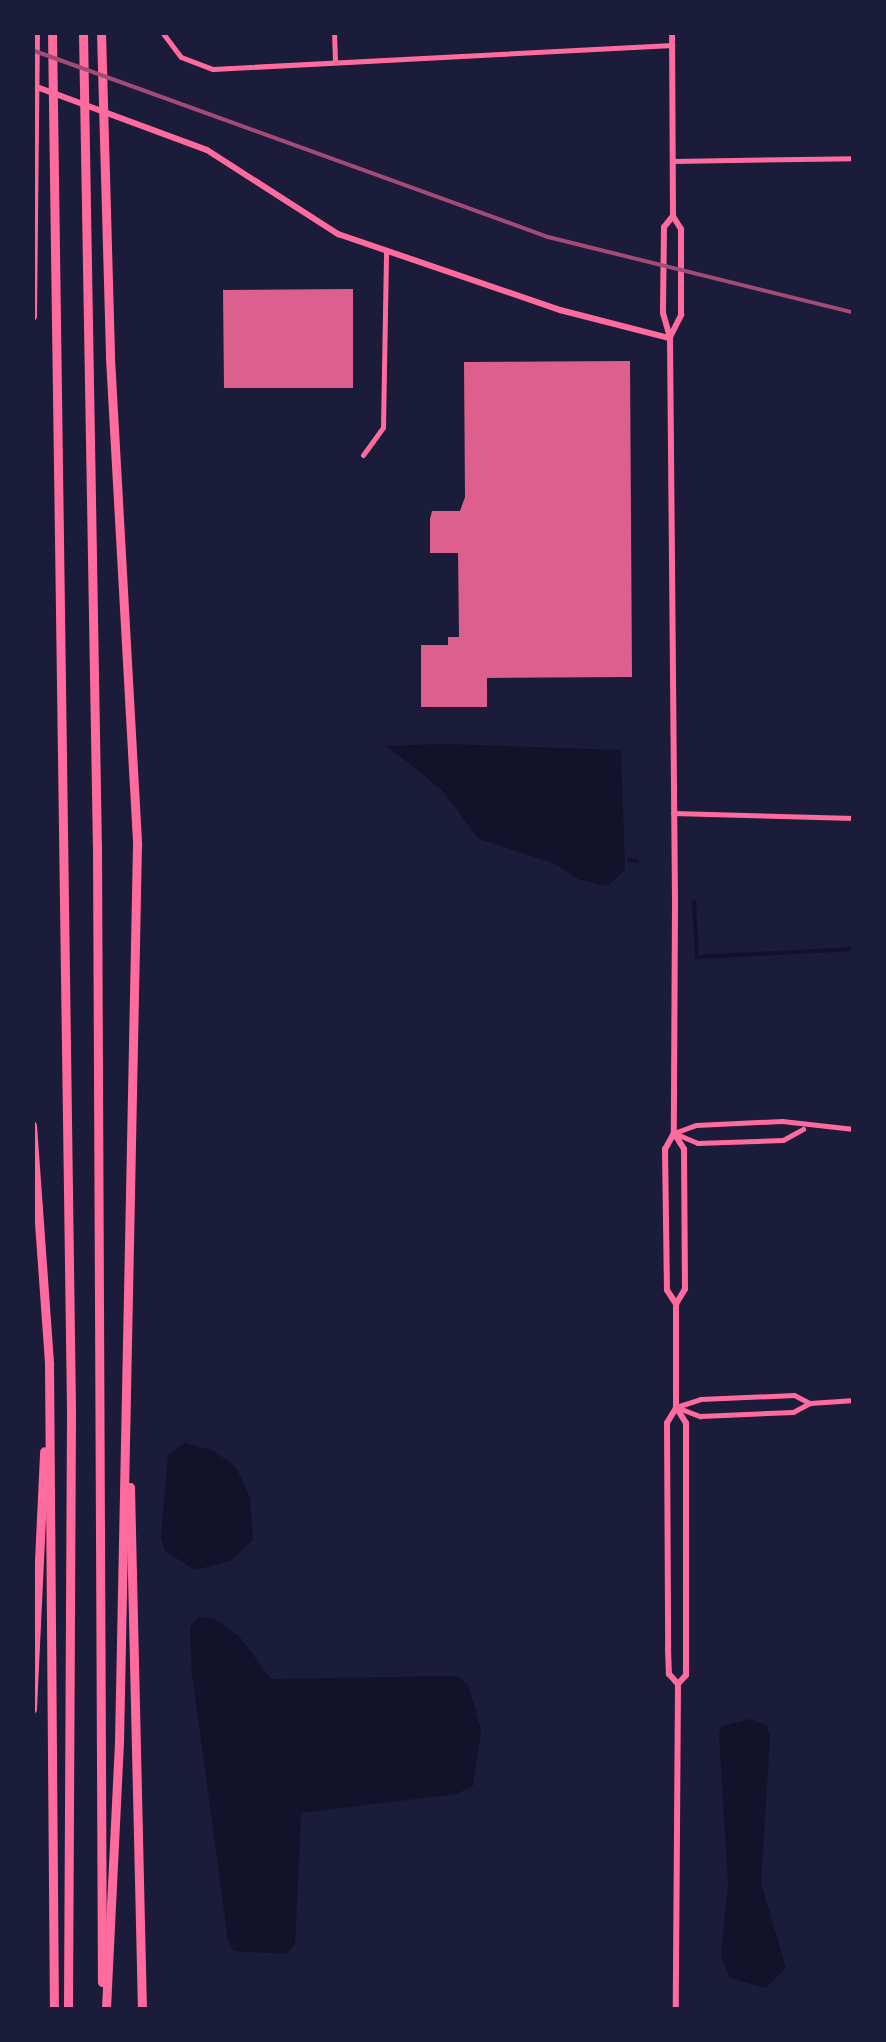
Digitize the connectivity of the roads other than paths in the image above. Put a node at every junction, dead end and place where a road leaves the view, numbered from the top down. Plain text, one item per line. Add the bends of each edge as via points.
1 (35, 32) edge
2 (52, 32) edge
3 (83, 32) edge
4 (101, 32) edge
5 (162, 32) edge
6 (334, 32) edge
7 (672, 32) edge
8 (672, 45) junction
9 (335, 62) junction
10 (32, 86) edge
11 (854, 158) edge
12 (673, 161) junction
13 (673, 216) junction
14 (386, 252) junction
15 (32, 316) edge
16 (670, 338) junction
17 (363, 455) dead end
18 (673, 813) junction
19 (854, 818) edge
20 (32, 1125) edge
21 (806, 1128) junction
22 (854, 1128) edge
23 (674, 1133) junction
24 (676, 1304) junction
25 (49, 1364) junction
26 (854, 1400) edge
27 (810, 1403) junction
28 (676, 1407) junction
29 (126, 1411) junction
30 (678, 1684) junction
31 (32, 1709) edge
32 (54, 2010) edge
33 (68, 2010) edge
34 (104, 2010) edge
35 (142, 2010) edge
36 (676, 2010) edge

1 - 15 highway
2 - 33 highway via 71,1414
3 - 34 highway
4 - 29 highway via 137,845
5 - 9 street via 174,52 213,69
6 - 9 street
7 - 8 street
8 - 9 street
8 - 12 street
10 - 14 street via 207,150 310,220
11 - 12 street
12 - 13 street
13 - 16 street via 680,229 680,315
13 - 16 street via 664,228 662,313
14 - 16 street
14 - 17 street via 382,426
16 - 18 street
18 - 19 street
18 - 23 street
20 - 25 highway
21 - 22 street
21 - 23 street via 782,1121 696,1125
21 - 23 street via 782,1140 697,1143
23 - 24 street via 666,1166 667,1290
23 - 24 street via 684,1149 685,1289
24 - 28 street
25 - 31 highway
25 - 32 highway
26 - 27 street
27 - 28 street via 794,1395
27 - 28 street via 793,1412 700,1416
28 - 30 street via 686,1424 686,1675
28 - 30 street via 667,1442 669,1674
29 - 34 highway
29 - 35 highway
30 - 36 street

